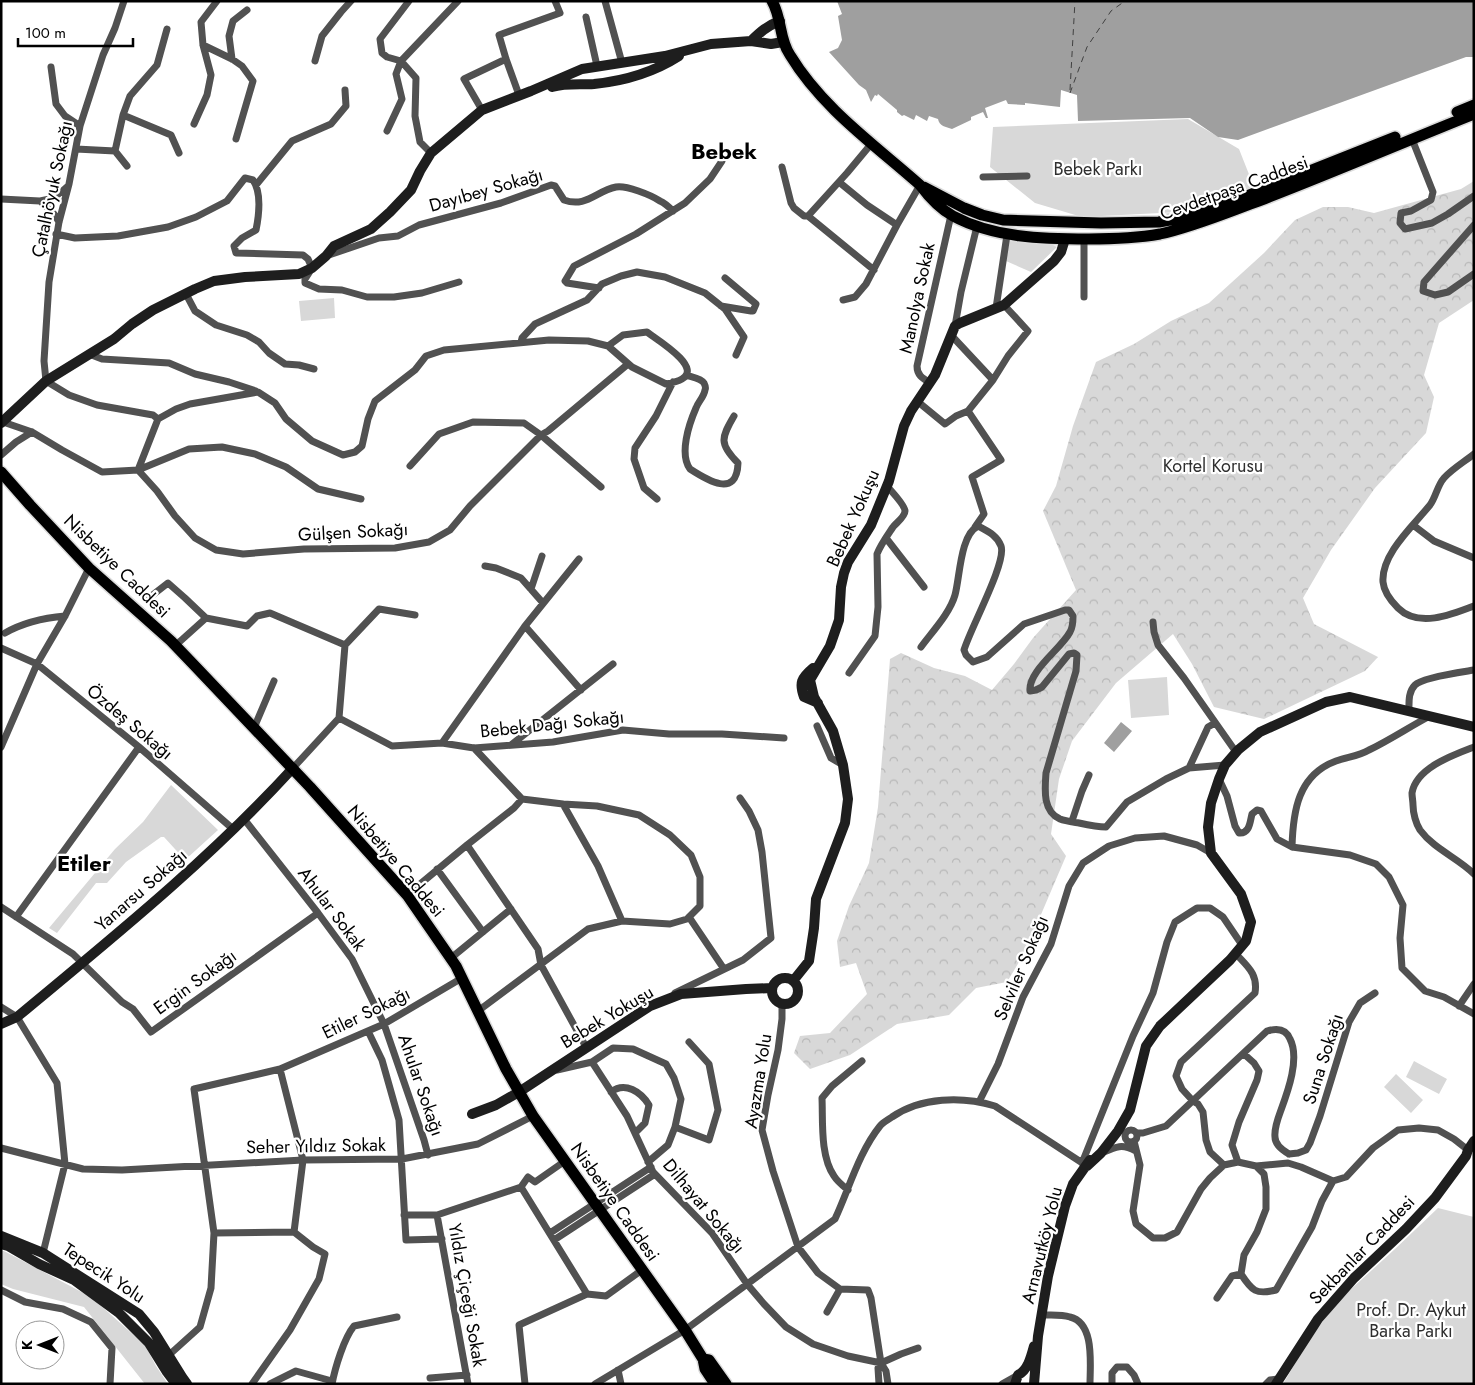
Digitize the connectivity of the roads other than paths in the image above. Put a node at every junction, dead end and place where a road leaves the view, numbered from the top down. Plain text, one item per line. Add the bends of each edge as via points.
1 (118, 1) edge
2 (124, 1) edge
3 (217, 1) edge
4 (351, 1) edge
5 (409, 1) edge
6 (458, 1) edge
7 (555, 1) edge
8 (605, 1) edge
9 (772, 1) edge
10 (121, 10) junction
11 (247, 10) dead end
12 (586, 17) dead end
13 (780, 21) junction
14 (167, 29) dead end
15 (751, 41) junction
16 (783, 42) junction
17 (203, 45) junction
18 (686, 51) junction
19 (232, 59) junction
20 (506, 59) junction
21 (315, 61) dead end
22 (401, 61) junction
23 (622, 63) junction
24 (597, 66) junction
25 (51, 68) dead end
26 (345, 90) dead end
27 (531, 91) junction
28 (519, 95) junction
29 (1474, 105) edge
30 (482, 110) junction
31 (1474, 114) edge
32 (123, 115) junction
33 (194, 124) dead end
34 (80, 126) junction
35 (387, 131) dead end
36 (236, 139) dead end
37 (1412, 139) junction
38 (872, 143) junction
39 (76, 149) junction
40 (115, 151) junction
41 (179, 153) dead end
42 (431, 153) junction
43 (722, 161) dead end
44 (127, 166) dead end
45 (782, 167) dead end
46 (1027, 176) dead end
47 (984, 177) dead end
48 (839, 182) junction
49 (69, 184) junction
50 (256, 185) junction
51 (920, 185) junction
52 (1474, 196) edge
53 (1, 199) edge
54 (40, 201) junction
55 (673, 211) junction
56 (950, 215) junction
57 (982, 215) junction
58 (808, 216) junction
59 (1015, 220) junction
60 (59, 222) junction
61 (1066, 222) junction
62 (1101, 224) junction
63 (897, 225) junction
64 (1474, 225) edge
65 (977, 226) junction
66 (56, 234) junction
67 (1011, 235) junction
68 (1065, 239) junction
69 (1084, 239) junction
70 (1102, 239) junction
71 (326, 256) junction
72 (312, 268) junction
73 (874, 270) junction
74 (1474, 274) edge
75 (725, 278) dead end
76 (459, 282) dead end
77 (599, 288) junction
78 (186, 294) junction
79 (1084, 296) dead end
80 (843, 300) dead end
81 (720, 306) junction
82 (1000, 306) junction
83 (953, 331) junction
84 (521, 342) junction
85 (608, 346) junction
86 (90, 354) junction
87 (736, 355) dead end
88 (628, 364) junction
89 (314, 369) dead end
90 (686, 375) junction
91 (992, 380) junction
92 (46, 381) junction
93 (672, 382) junction
94 (930, 383) junction
95 (258, 392) junction
96 (917, 401) junction
97 (968, 411) junction
98 (734, 416) dead end
99 (158, 419) junction
100 (2, 423) edge
101 (32, 432) junction
102 (541, 435) junction
103 (1474, 454) edge
104 (1, 455) edge
105 (410, 466) dead end
106 (138, 470) junction
107 (1, 472) edge
108 (887, 486) junction
109 (601, 487) dead end
110 (361, 499) dead end
111 (657, 499) dead end
112 (1413, 524) junction
113 (975, 527) junction
114 (886, 538) junction
115 (542, 556) dead end
116 (578, 558) dead end
117 (1474, 558) edge
118 (485, 566) dead end
119 (89, 568) junction
120 (924, 586) dead end
121 (531, 589) junction
122 (150, 597) dead end
123 (543, 603) junction
124 (1474, 606) edge
125 (415, 615) dead end
126 (65, 616) junction
127 (206, 618) junction
128 (1153, 622) dead end
129 (525, 626) junction
130 (5, 634) dead end
131 (176, 645) junction
132 (345, 645) junction
133 (921, 647) dead end
134 (1, 648) edge
135 (37, 664) junction
136 (613, 664) dead end
137 (1474, 670) edge
138 (849, 673) dead end
139 (274, 681) dead end
140 (581, 690) junction
141 (1409, 712) junction
142 (1430, 716) junction
143 (339, 718) junction
144 (1215, 722) junction
145 (817, 726) dead end
146 (1474, 727) edge
147 (254, 728) junction
148 (784, 738) dead end
149 (442, 743) junction
150 (511, 745) junction
151 (1, 746) edge
152 (139, 746) junction
153 (1474, 747) edge
154 (474, 748) junction
155 (1236, 752) junction
156 (843, 765) junction
157 (1226, 765) junction
158 (293, 768) junction
159 (1189, 768) junction
160 (1089, 775) dead end
161 (1219, 779) junction
162 (740, 798) dead end
163 (522, 799) junction
164 (563, 804) junction
165 (244, 819) junction
166 (1072, 822) junction
167 (233, 829) junction
168 (467, 845) junction
169 (1292, 847) junction
170 (1211, 853) junction
171 (437, 869) junction
172 (1474, 874) edge
173 (406, 895) junction
174 (1, 907) edge
175 (511, 909) junction
176 (318, 913) junction
177 (16, 917) junction
178 (689, 917) junction
179 (622, 921) junction
180 (483, 932) junction
181 (1239, 949) junction
182 (451, 958) junction
183 (82, 963) junction
184 (541, 965) junction
185 (724, 969) junction
186 (462, 978) junction
187 (793, 980) junction
188 (1474, 984) edge
189 (772, 988) junction
190 (1375, 993) dead end
191 (782, 1004) junction
192 (650, 1006) junction
193 (1459, 1006) junction
194 (1, 1007) edge
195 (478, 1011) junction
196 (1474, 1014) edge
197 (17, 1017) junction
198 (1, 1024) edge
199 (384, 1024) junction
200 (368, 1031) junction
201 (688, 1042) dead end
202 (586, 1047) junction
203 (1244, 1054) junction
204 (862, 1061) dead end
205 (592, 1062) junction
206 (280, 1069) junction
207 (550, 1072) junction
208 (520, 1092) junction
209 (611, 1092) junction
210 (1192, 1101) junction
211 (979, 1102) junction
212 (472, 1114) dead end
213 (533, 1116) junction
214 (676, 1127) junction
215 (1125, 1129) junction
216 (635, 1133) junction
217 (1130, 1141) junction
218 (1471, 1146) edge
219 (1, 1148) edge
220 (1136, 1152) junction
221 (1101, 1153) junction
222 (1289, 1154) junction
223 (428, 1155) junction
224 (402, 1159) junction
225 (303, 1160) junction
226 (565, 1161) junction
227 (1238, 1162) junction
228 (1288, 1163) junction
229 (65, 1164) junction
230 (1084, 1164) junction
231 (1224, 1165) junction
232 (205, 1166) junction
233 (1256, 1166) junction
234 (652, 1169) junction
235 (1333, 1181) junction
236 (521, 1187) junction
237 (848, 1190) junction
238 (598, 1207) junction
239 (437, 1215) junction
240 (404, 1216) junction
241 (294, 1232) junction
242 (214, 1233) junction
243 (550, 1233) junction
244 (1, 1236) edge
245 (442, 1239) junction
246 (554, 1240) junction
247 (1, 1244) edge
248 (798, 1247) junction
249 (43, 1253) junction
250 (39, 1264) junction
251 (642, 1270) junction
252 (1241, 1274) junction
253 (747, 1284) junction
254 (840, 1289) junction
255 (1, 1290) edge
256 (587, 1294) junction
257 (1217, 1298) dead end
258 (827, 1312) dead end
259 (1042, 1316) junction
260 (397, 1317) dead end
261 (685, 1330) junction
262 (1038, 1336) junction
263 (918, 1348) dead end
264 (170, 1356) junction
265 (703, 1359) junction
266 (161, 1362) junction
267 (881, 1363) junction
268 (618, 1370) junction
269 (467, 1374) junction
270 (1019, 1377) edge
271 (430, 1378) dead end
272 (1277, 1381) edge
273 (332, 1382) edge
274 (1034, 1382) edge
275 (598, 1383) edge
276 (110, 1384) edge
277 (176, 1384) edge
278 (188, 1384) edge
279 (252, 1384) edge
280 (270, 1384) edge
281 (468, 1384) edge
282 (525, 1384) edge
283 (621, 1384) edge
284 (714, 1384) edge
285 (726, 1384) edge
286 (879, 1384) edge
287 (888, 1384) edge
288 (1002, 1384) edge
289 (1090, 1384) edge
290 (1112, 1384) edge
291 (1138, 1384) edge
292 (1266, 1384) edge

1 - 10 street
2 - 10 street, Çatalhöyuk Sokağı
3 - 17 street via 201,22
4 - 21 street via 322,36
5 - 22 street via 380,39 382,53
6 - 22 street
7 - 20 street via 560,13 499,35
8 - 23 street
9 - 13 main road, Cevdetpaşa Caddesi
10 - 34 street, Çatalhöyuk Sokağı
11 - 19 street via 233,21 229,36
12 - 24 street
13 - 15 street via 771,24
13 - 16 main road, Cevdetpaşa Caddesi
14 - 32 street via 157,64 130,96
15 - 16 street
15 - 18 street via 712,44
16 - 38 main road, Cevdetpaşa Caddesi via 817,91
17 - 19 street
17 - 33 street via 211,75 207,96
18 - 23 street
18 - 27 street via 663,66 621,79 594,84 562,84
19 - 36 street via 253,81
20 - 28 street
20 - 30 street via 464,79
22 - 35 street via 396,74 402,99
22 - 42 street via 416,78 415,116 420,142
23 - 24 street
24 - 27 street via 582,69
25 - 34 street via 56,104 65,116
26 - 50 street via 346,106 331,124 292,141
27 - 28 street
28 - 30 street
29 - 62 main road, Cevdetpaşa Caddesi via 1204,212 1159,222
30 - 42 street
31 - 37 main road, Cevdetpaşa Caddesi
32 - 40 street
32 - 41 street via 171,135
34 - 39 street, Çatalhöyuk Sokağı
37 - 52 street via 1433,192 1431,200 1401,213 1400,223 1405,229 1432,223
37 - 70 main road, Cevdetpaşa Caddesi via 1190,226 1147,236
38 - 48 street
38 - 51 main road, Cevdetpaşa Caddesi
39 - 40 street
39 - 49 street, Çatalhöyuk Sokağı
40 - 44 street
42 - 71 street via 411,190 390,212 371,229 334,246
43 - 55 street via 710,179
45 - 58 street via 791,203
46 - 47 street
48 - 58 street
48 - 63 street
49 - 54 street via 61,193
49 - 60 street, Çatalhöyuk Sokağı
50 - 66 street via 253,180 245,178 227,201 168,227 118,236 75,238
50 - 72 street via 256,230 234,246 236,253 303,255
51 - 56 main road, Cevdetpaşa Caddesi
51 - 57 main road, Cevdetpaşa Caddesi
51 - 63 street
53 - 54 street
54 - 60 street
55 - 71 street, Dayıbey Sokağı via 660,200 624,186 574,202 564,200 552,185
55 - 77 street via 574,266 565,281
56 - 65 main road, Cevdetpaşa Caddesi
56 - 94 street, Manolya Sokak via 917,366 921,378
57 - 59 main road, Cevdetpaşa Caddesi
57 - 65 main road
58 - 73 street
59 - 61 main road, Cevdetpaşa Caddesi
59 - 67 main road via 1011,224
60 - 66 street, Çatalhöyuk Sokağı
61 - 62 main road, Cevdetpaşa Caddesi
61 - 68 main road
62 - 70 main road
63 - 73 street
64 - 74 street via 1424,282 1423,291 1435,295 1448,292
65 - 67 main road, Cevdetpaşa Caddesi
65 - 83 street
66 - 92 street, Çatalhöyuk Sokağı via 48,292
67 - 68 main road, Cevdetpaşa Caddesi
67 - 82 street
68 - 69 main road, Cevdetpaşa Caddesi
68 - 82 street via 1054,261
69 - 70 main road, Cevdetpaşa Caddesi
69 - 79 street
71 - 72 street
72 - 76 street via 305,284 367,297 413,294
72 - 78 street via 300,274 214,281
73 - 80 street via 855,296
75 - 81 street via 756,304 751,312
77 - 81 street via 621,276 637,272 665,277 704,293
77 - 84 street via 588,300 535,324
78 - 86 street via 153,310
78 - 89 street via 195,311 216,325 247,335 285,364
81 - 87 street via 744,337
82 - 83 street via 960,323
82 - 91 street via 1028,331
83 - 91 street
83 - 94 street, Bebek Yokuşu
84 - 85 street via 588,341
84 - 95 street via 444,350 426,356 415,370 375,401 362,446 356,452 343,455 312,441 286,419 275,403
85 - 88 street
85 - 90 street via 623,336 647,332 680,357 686,364
86 - 92 street
86 - 95 street via 102,359 170,363 195,374
88 - 93 street via 666,384
88 - 102 street, Gülşen Sokağı
90 - 93 street
90 - 98 street via 701,380 705,387 687,439 686,465 719,484 730,483 738,474 738,463 723,440
91 - 97 street
92 - 99 street via 97,405 153,415
92 - 100 street
93 - 111 street via 656,416 635,448 634,459 644,488
94 - 96 street, Bebek Yokuşu
95 - 99 street via 190,404
96 - 97 street via 945,424
96 - 108 street, Bebek Yokuşu via 904,426
97 - 113 street via 1001,460 972,478 984,514
99 - 106 street
100 - 101 street
101 - 104 street
101 - 106 street via 102,472
102 - 105 street via 524,423 473,422 439,434
102 - 106 street, Gülşen Sokağı via 450,530 430,542 395,548 304,549 243,554 216,550 195,538
102 - 109 street
103 - 112 street via 1444,478 1431,503
106 - 110 street via 189,449 222,447 255,454 286,467 318,489
107 - 119 main road, Nisbetiye Caddesi
108 - 114 street via 905,513
108 - 156 street, Bebek Yokuşu via 871,525 844,573 839,620 830,646 801,684 804,697 818,703 833,731
112 - 117 street via 1434,541
112 - 124 street via 1388,560 1383,582 1385,592 1401,611 1416,619 1435,618
113 - 133 street via 964,547 955,596
113 - 166 street via 991,533 1002,551 964,650 969,660 973,662 987,657 1024,624 1065,610 1073,616 1069,634 1029,685 1030,691 1042,687 1069,654 1076,656 1076,671 1044,790 1049,809 1058,818
114 - 120 street
114 - 138 street via 877,554 879,597 875,636
115 - 121 street
116 - 123 street
118 - 121 street via 521,578
119 - 126 street
119 - 131 main road, Nisbetiye Caddesi
121 - 123 street
122 - 127 street via 168,584
123 - 129 street
125 - 132 street via 379,609
126 - 130 street via 41,618
126 - 135 street
127 - 131 street
127 - 132 street via 247,626 257,616 270,613
128 - 144 street via 1158,646
129 - 140 street
129 - 149 street
131 - 147 main road, Nisbetiye Caddesi
132 - 143 street
134 - 135 street, Özdeş Sokağı
135 - 151 street
135 - 152 street, Özdeş Sokağı
136 - 140 street
137 - 141 street via 1416,683 1409,696
139 - 147 street
140 - 150 street
141 - 142 street
141 - 155 street via 1350,697 1326,702 1260,732
142 - 146 street
142 - 169 street via 1368,752 1334,762 1314,775 1300,795 1293,821
143 - 149 street, Bebek Dağı Sokağı via 392,746
143 - 158 street
144 - 155 street
144 - 159 street via 1208,727
145 - 156 street via 831,758
147 - 158 main road, Nisbetiye Caddesi
148 - 150 street, Bebek Dağı Sokağı via 623,730 553,742
149 - 154 street, Bebek Dağı Sokağı
150 - 154 street, Bebek Dağı Sokağı
152 - 167 street, Özdeş Sokağı
152 - 177 street
153 - 172 street via 1427,771 1416,781 1412,794 1413,812 1420,830
154 - 163 street
155 - 157 street
156 - 187 street via 848,799 845,823 816,899 809,961
157 - 159 street
157 - 161 street
158 - 165 street, Yanarsu Sokağı
158 - 173 main road, Nisbetiye Caddesi
159 - 166 street via 1127,802 1106,827
160 - 166 street
161 - 169 street via 1239,833 1246,831 1252,814 1262,811 1277,839
161 - 170 street via 1211,803 1208,828
162 - 185 street via 758,830 771,938 744,960
163 - 164 street
163 - 168 street
164 - 178 street via 597,806 639,815 670,835 691,855 700,877 700,906
164 - 179 street via 598,866
165 - 167 street, Yanarsu Sokağı
165 - 176 street, Ahular Sokak
167 - 183 street, Yanarsu Sokağı via 162,896
168 - 171 street
168 - 175 street
169 - 193 street via 1350,856 1376,864 1389,877 1403,905 1402,968 1425,991
170 - 181 street via 1241,894 1251,922 1246,941
170 - 211 street, Selviler Sokağı via 1197,845 1164,836 1135,838 1109,846 1083,862 1069,886 1051,944 1023,997 998,1064
171 - 173 street
171 - 180 street
173 - 182 main road, Nisbetiye Caddesi
174 - 177 street, Ergin Sokağı
175 - 180 street
175 - 184 street via 538,950
176 - 183 street, Ergin Sokağı via 150,1032 133,1009
176 - 199 street, Ahular Sokak via 352,959
177 - 183 street, Ergin Sokağı
178 - 179 street via 670,924
178 - 185 street
179 - 184 street via 588,929
180 - 182 street
181 - 210 street via 1257,982 1256,993 1181,1062 1176,1076
181 - 215 street via 1160,1026 1146,1046
181 - 230 street via 1223,917 1210,908 1197,908 1175,922 1153,994 1133,1036
182 - 186 main road, Nisbetiye Caddesi
183 - 197 street, Yanarsu Sokağı
184 - 195 street
184 - 202 street
185 - 192 street
186 - 195 main road, Nisbetiye Caddesi
186 - 199 street, Etiler Sokağı
187 - 189 street via 779,979
187 - 191 street via 797,988 796,998
188 - 193 street
189 - 191 street via 774,999
189 - 192 street, Bebek Yokuşu via 681,994
190 - 222 street, Suna Sokağı via 1360,1003 1348,1022 1310,1143 1306,1150
191 - 248 street, Ayazma Yolu via 778,1050 762,1130
192 - 202 street, Bebek Yokuşu
193 - 196 street
194 - 197 street
195 - 208 main road, Nisbetiye Caddesi
197 - 198 street, Yanarsu Sokağı
197 - 229 street via 57,1083
199 - 200 street, Etiler Sokağı
199 - 223 street, Ahular Sokağı
200 - 206 street, Etiler Sokağı
200 - 224 street, Ahular Sokağı via 382,1060 399,1120
201 - 214 street via 709,1064 718,1110 709,1140
202 - 207 street, Bebek Yokuşu
203 - 210 street, Suna Sokağı
203 - 222 street, Suna Sokağı via 1267,1031 1274,1029 1288,1034 1293,1044 1290,1082 1275,1137 1281,1150
203 - 227 street via 1259,1072 1232,1145
204 - 237 street via 822,1098 827,1162 834,1177
205 - 207 street
205 - 209 street, Dilhayat Sokağı
205 - 214 street via 613,1048 633,1049 666,1064 681,1099
206 - 225 street
206 - 232 street, Etiler Sokağı via 194,1089
207 - 208 street, Bebek Yokuşu
208 - 212 street, Bebek Yokuşu
208 - 213 main road, Nisbetiye Caddesi
209 - 216 street, Dilhayat Sokağı
209 - 216 street via 625,1088 637,1091 645,1099 649,1106 645,1122
210 - 215 street, Suna Sokağı via 1166,1126 1143,1133
210 - 231 street via 1203,1112 1210,1152
211 - 230 street via 995,1106
211 - 237 street via 933,1101 902,1110 880,1125 861,1156
213 - 223 street, Seher Yıldız Sokak via 478,1144
213 - 226 main road, Nisbetiye Caddesi
214 - 234 street
215 - 217 street
215 - 217 street via 1136,1139
215 - 221 street
215 - 230 street
216 - 234 street, Dilhayat Sokağı
217 - 220 street
218 - 235 street via 1438,1130 1398,1130 1373,1148 1346,1177
218 - 272 street, Sekbanlar Caddesi via 1436,1198 1354,1278 1318,1319
219 - 229 street
220 - 221 street via 1119,1146
220 - 231 street via 1140,1165 1133,1211 1136,1224 1153,1238 1165,1238 1177,1232 1201,1189
221 - 230 street
222 - 228 street
223 - 224 street, Seher Yıldız Sokak
224 - 225 street, Seher Yıldız Sokak
224 - 240 street, Ahular Sokağı
225 - 232 street, Seher Yıldız Sokak
225 - 241 street
226 - 236 street via 535,1182 528,1177
226 - 238 main road, Nisbetiye Caddesi
227 - 231 street
227 - 233 street
228 - 233 street
228 - 235 street
229 - 232 street, Seher Yıldız Sokak via 82,1169 122,1170
229 - 249 street
230 - 259 street, Arnavutköy Yolu via 1065,1206
232 - 242 street
233 - 252 street via 1264,1174 1266,1209 1244,1256
234 - 238 street
234 - 253 street, Dilhayat Sokağı via 712,1233
235 - 252 street via 1312,1227 1276,1290 1264,1293 1250,1288
236 - 239 street
236 - 243 street
237 - 248 street via 835,1219
238 - 243 street
238 - 246 street
238 - 251 main road, Nisbetiye Caddesi
239 - 240 street, Yıldız Çiçeği Sokak
239 - 245 street, Yıldız Çiçeği Sokak
240 - 245 street, Ahular Sokağı via 406,1240
241 - 242 street
241 - 279 street via 325,1254 319,1278 290,1330
242 - 264 street via 211,1288 200,1327
243 - 246 street
244 - 249 street, Tepecik Yolu
245 - 269 street, Yıldız Çiçeği Sokak
246 - 256 street
247 - 250 street, Tepecik Yolu
248 - 253 street
248 - 254 street, Ayazma Yolu via 818,1273
249 - 250 street
249 - 264 street, Tepecik Yolu via 139,1314
250 - 266 street, Tepecik Yolu via 74,1280 119,1313 149,1343
251 - 256 street via 606,1296
251 - 261 main road, Nisbetiye Caddesi
252 - 257 street via 1232,1276
253 - 261 street
253 - 267 street, Dilhayat Sokağı via 786,1327 813,1344
254 - 258 street
254 - 267 street via 868,1290
255 - 276 street via 24,1302 63,1309 91,1322 112,1348
256 - 282 street via 519,1325
259 - 262 street, Arnavutköy Yolu
259 - 289 street via 1056,1315 1080,1321 1088,1334
260 - 273 street via 354,1326 348,1332
261 - 265 main road, Nisbetiye Caddesi
261 - 268 street
262 - 270 street via 1032,1356
262 - 274 street
263 - 267 street
264 - 266 street
264 - 278 street, Tepecik Yolu
265 - 284 main road, Nisbetiye Caddesi
265 - 285 main road, Nisbetiye Caddesi via 709,1360
266 - 277 street, Tepecik Yolu
267 - 286 street via 878,1368
267 - 287 street
268 - 275 street
268 - 283 street
269 - 271 street
269 - 281 street, Yıldız Çiçeği Sokak
270 - 274 street via 1029,1374
270 - 288 street
272 - 292 street via 1274,1378
273 - 280 street via 296,1371
290 - 291 street via 1112,1374 1117,1367 1127,1367

